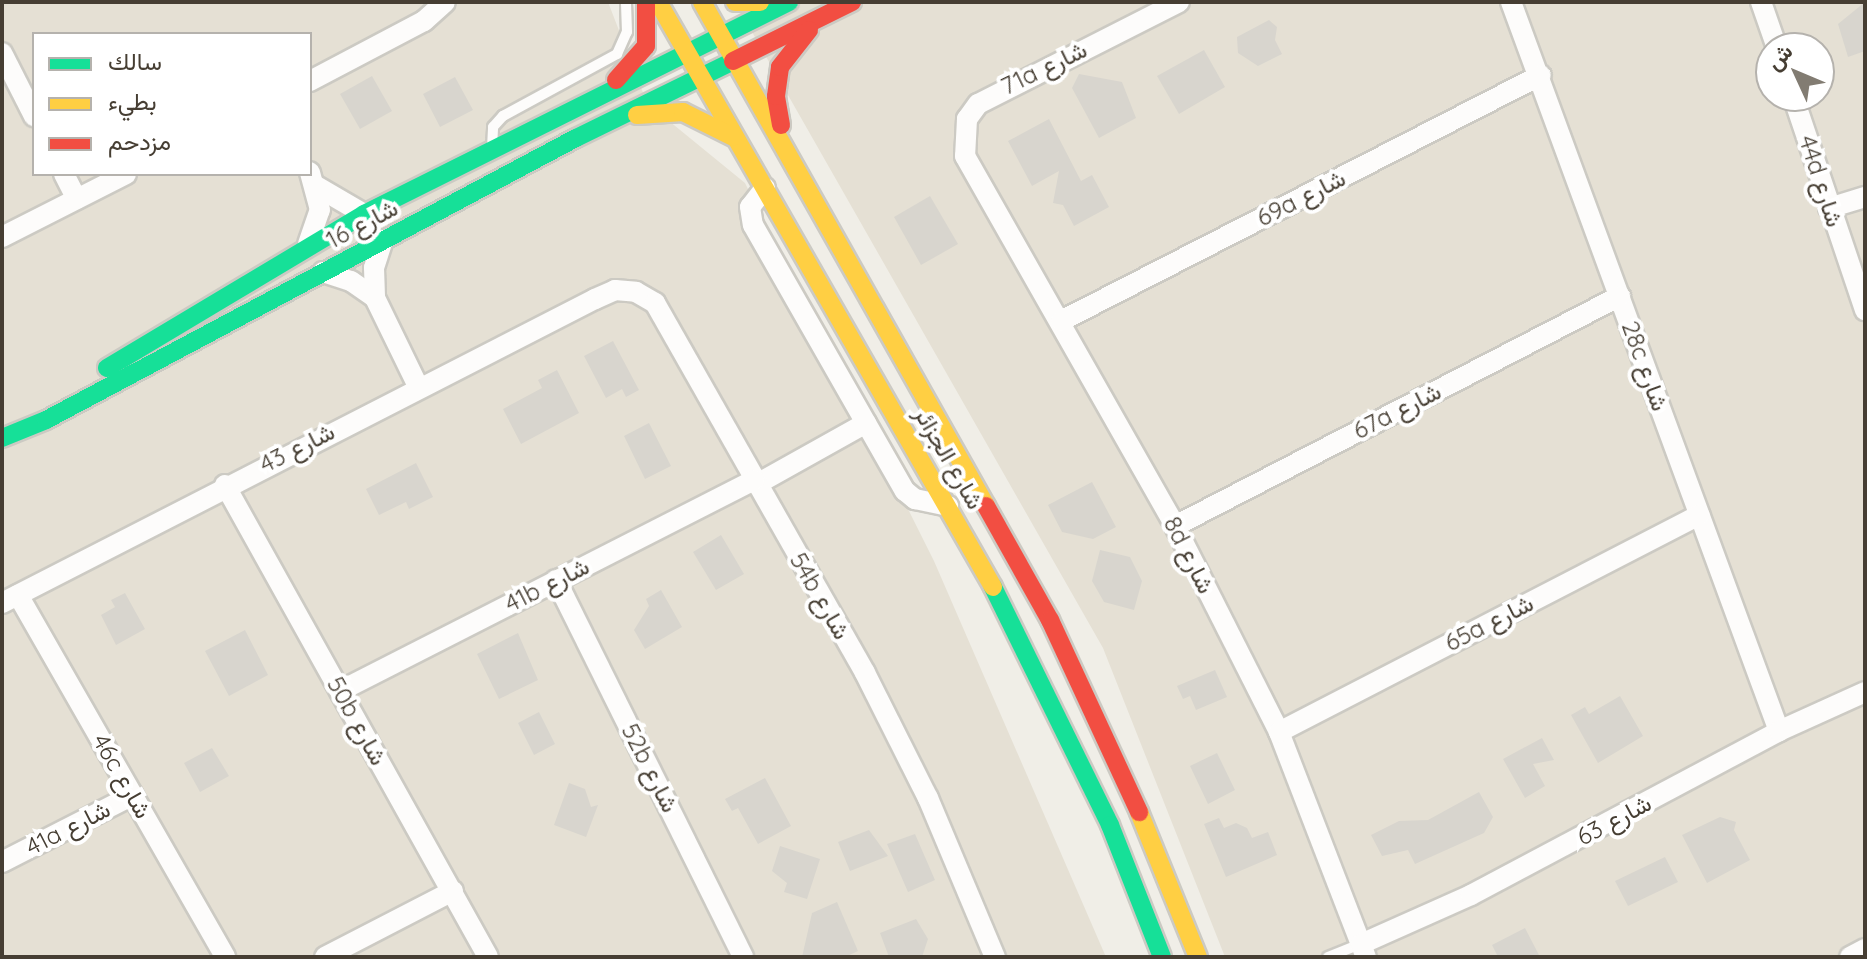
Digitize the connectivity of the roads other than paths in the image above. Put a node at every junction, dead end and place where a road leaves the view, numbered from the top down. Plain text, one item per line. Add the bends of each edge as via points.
1 (445, 2) edge
2 (626, 2) edge
3 (646, 2) edge
4 (658, 2) edge
5 (702, 2) edge
6 (735, 2) edge
7 (760, 2) edge
8 (789, 2) edge
9 (852, 2) edge
10 (1179, 2) edge
11 (1511, 2) edge
12 (1761, 2) edge
13 (827, 15) junction
14 (1771, 32) edge
15 (723, 37) junction
16 (688, 55) junction
17 (3, 59) edge
18 (737, 60) junction
19 (1541, 75) junction
20 (700, 76) junction
21 (312, 80) edge
22 (587, 100) junction
23 (32, 112) edge
24 (1798, 112) edge
25 (615, 119) junction
26 (740, 142) junction
27 (784, 145) junction
28 (492, 148) junction
29 (974, 172) joint
30 (65, 176) edge
31 (122, 176) edge
32 (313, 179) edge
33 (765, 188) junction
34 (1865, 197) edge
35 (77, 199) junction
36 (1829, 208) junction
37 (364, 214) junction
38 (2, 237) edge
39 (383, 240) junction
40 (308, 244) junction
41 (323, 272) junction
42 (1620, 296) junction
43 (375, 298) junction
44 (595, 299) joint
45 (1865, 310) edge
46 (1061, 321) junction
47 (418, 386) junction
48 (866, 423) junction
49 (6, 436) edge
50 (756, 482) junction
51 (225, 485) junction
52 (948, 506) junction
53 (1699, 515) junction
54 (1175, 526) junction
55 (556, 580) junction
56 (10, 599) edge
57 (340, 691) junction
58 (1865, 692) edge
59 (1779, 731) junction
60 (1279, 732) junction
61 (133, 795) junction
62 (2, 862) edge
63 (453, 891) junction
64 (1364, 950) edge
65 (225, 957) edge
66 (325, 957) edge
67 (488, 957) edge
68 (743, 957) edge
69 (995, 957) edge
70 (1162, 957) edge
71 (1198, 957) edge
72 (1328, 957) edge

1 - 21 street via 424,21
2 - 28 lane via 627,32 617,54 503,116 493,127
3 - 22 main road via 649,33 640,58
4 - 16 main road, شارع الجزائر
5 - 15 main road, شارع الجزائر
6 - 7 main road
8 - 15 main road, شارع 16
9 - 13 main road
10 - 29 street, 71a شارع via 978,104 963,138
11 - 19 street, 28c شارع
12 - 14 street
13 - 18 main road, شارع 16
13 - 27 main road via 794,44 780,67 776,96
15 - 16 main road, شارع 16
15 - 18 main road, شارع الجزائر
16 - 20 main road, شارع الجزائر
16 - 22 main road, شارع 16
17 - 23 street
18 - 20 main road, شارع 16
18 - 27 main road, شارع الجزائر
19 - 42 street, 28c شارع
19 - 46 street, 69a شارع
20 - 25 main road, شارع 16
20 - 26 main road, شارع الجزائر
22 - 28 main road, شارع 16
24 - 36 street, 44d شارع
25 - 26 main road via 683,112
25 - 39 main road, شارع 16
26 - 33 main road, شارع الجزائر
27 - 71 main road, شارع الجزائر via 1085,689 1151,834
28 - 37 main road, شارع 16
29 - 46 street, 8d شارع
30 - 35 street
31 - 35 street
32 - 37 street
32 - 40 street via 320,210
33 - 48 street via 750,207 753,225
33 - 52 main road, شارع الجزائر
34 - 36 street
35 - 38 street
36 - 45 street, 44d شارع
37 - 40 main road, شارع 16
39 - 41 main road, شارع 16
39 - 43 street via 374,268
40 - 49 main road, شارع 16 via 53,401
41 - 43 street via 351,281
41 - 49 main road, شارع 16 via 46,420
42 - 53 street, 28c شارع
42 - 54 street, 67a شارع
43 - 47 street
44 - 47 street, شارع 43
44 - 50 street, 54b شارع via 615,290 636,292 655,303
46 - 54 street, 8d شارع
47 - 51 street, شارع 43
48 - 50 street, 41b شارع
48 - 52 street via 909,496
50 - 55 street, 41b شارع
50 - 69 street, 54b شارع via 897,735
51 - 56 street, شارع 43
51 - 57 street, 50b شارع
52 - 70 main road, شارع الجزائر via 1059,713
53 - 59 street, 28c شارع
53 - 60 street, 65a شارع
54 - 60 street, 8d شارع
55 - 57 street, 41b شارع
55 - 68 street, 52b شارع
56 - 61 street, 46c شارع
57 - 63 street, 50b شارع
58 - 59 street, شارع 63
59 - 64 street, شارع 63
60 - 64 street, 8d شارع
61 - 62 street, 41a شارع
61 - 65 street, 46c شارع
63 - 66 street
63 - 67 street, 50b شارع
64 - 72 lane

